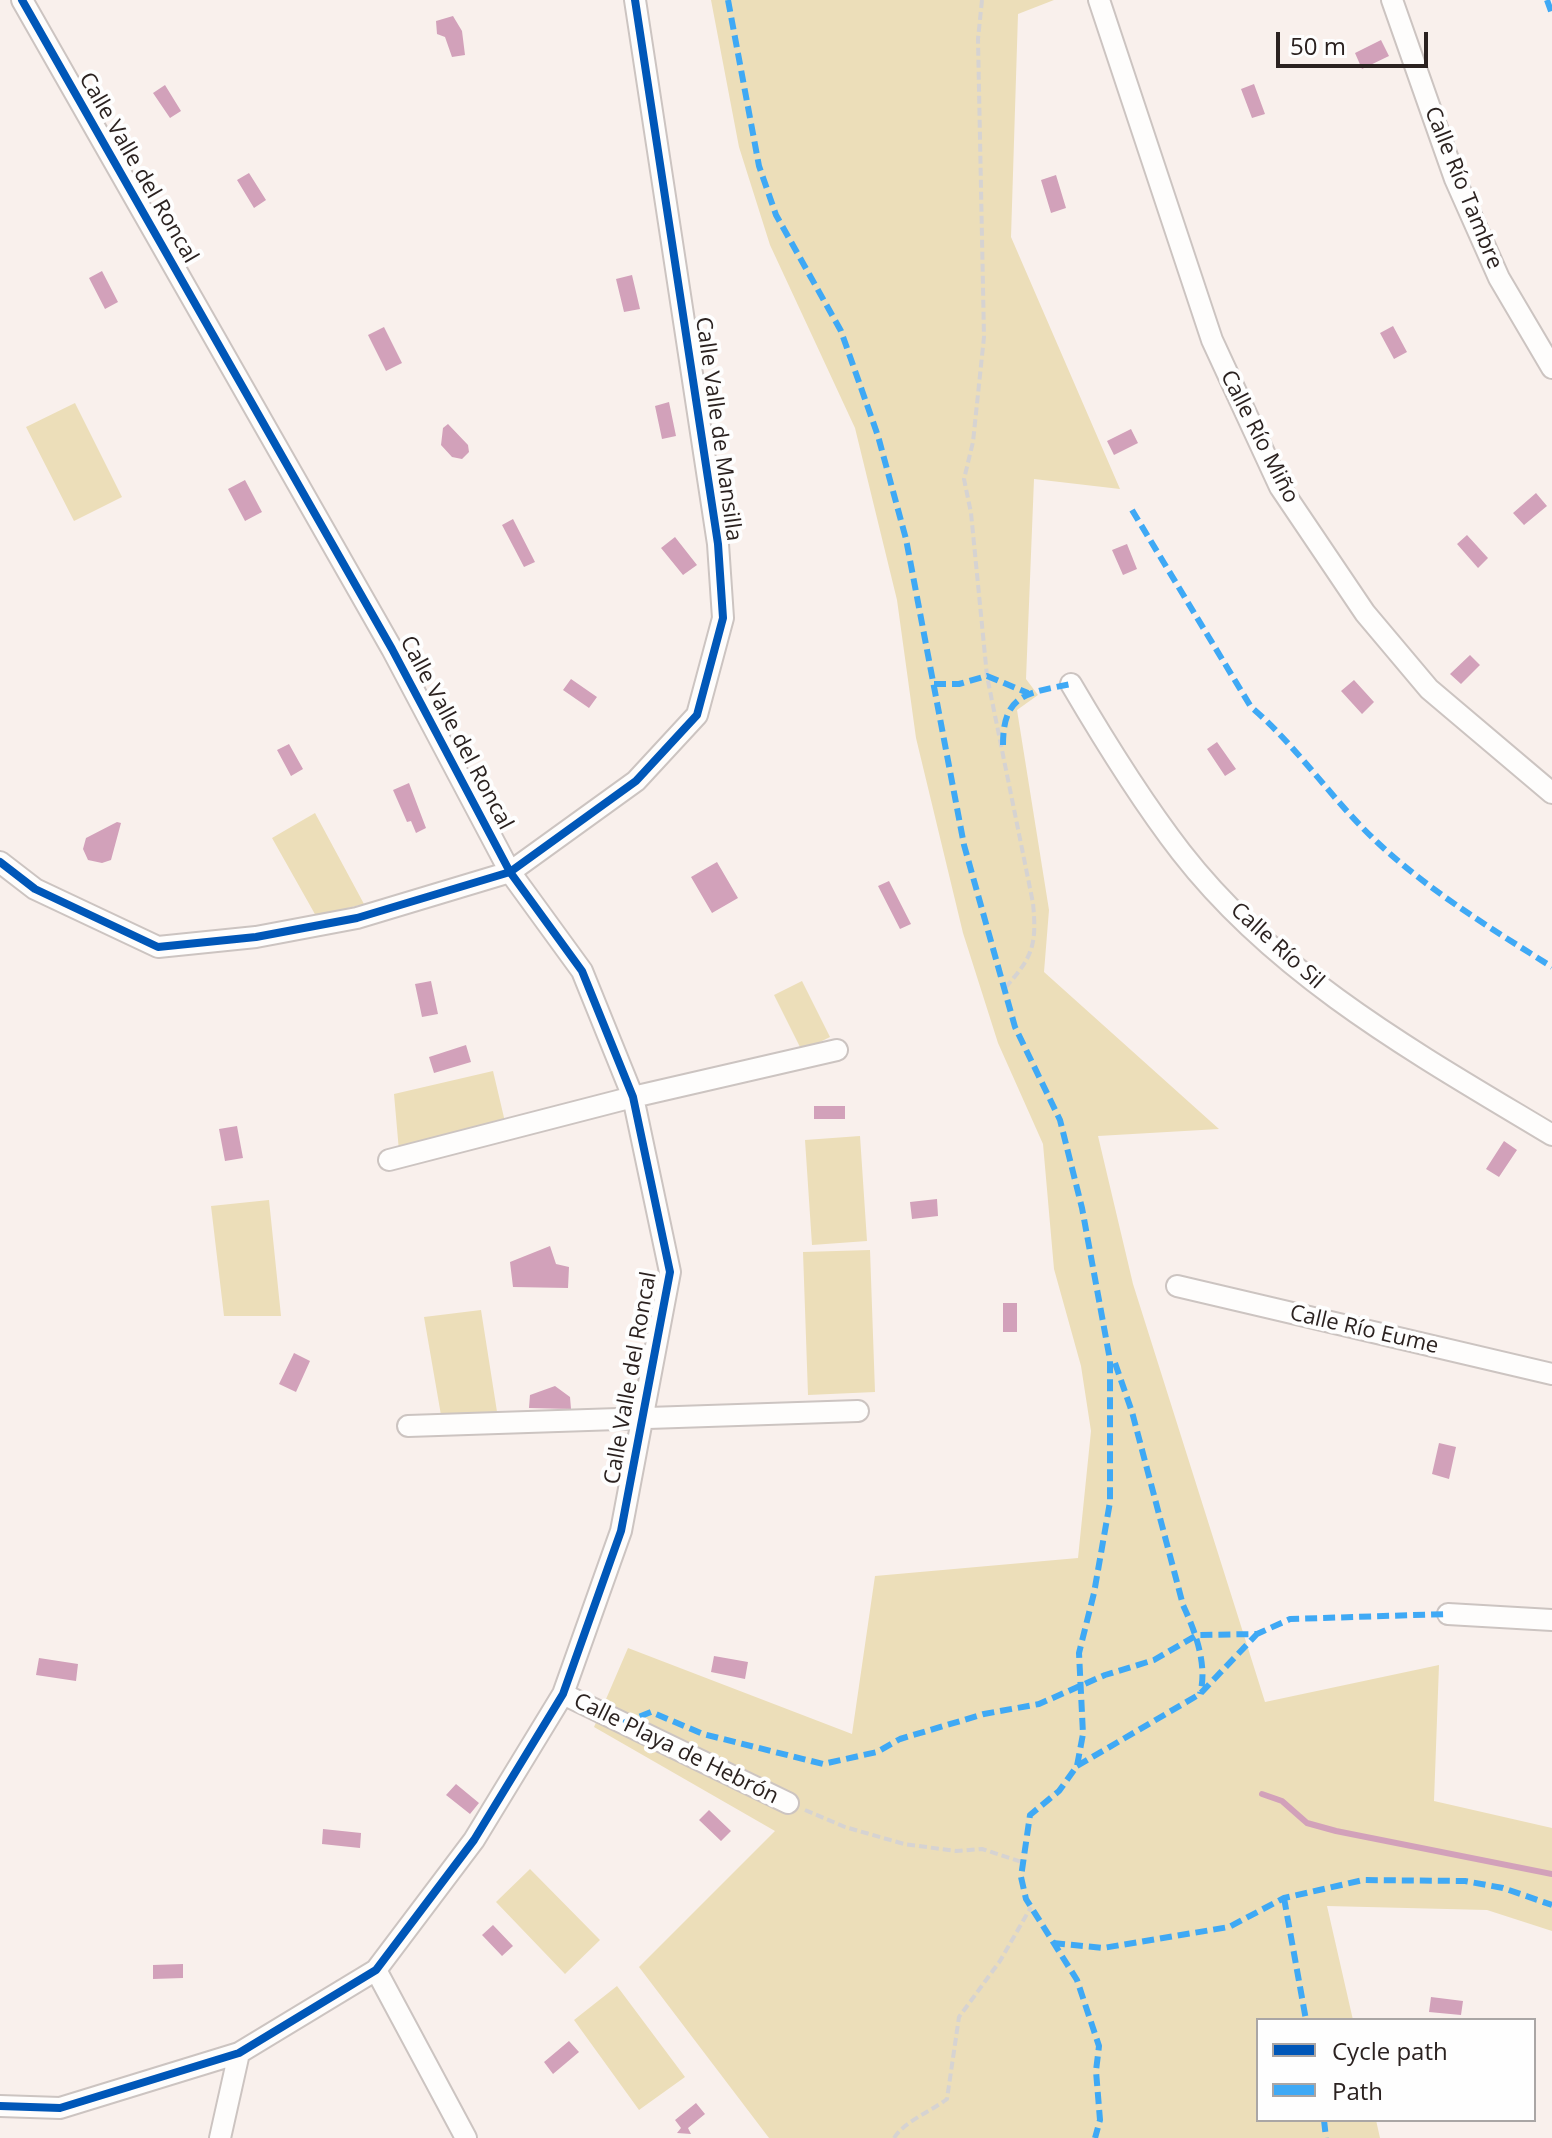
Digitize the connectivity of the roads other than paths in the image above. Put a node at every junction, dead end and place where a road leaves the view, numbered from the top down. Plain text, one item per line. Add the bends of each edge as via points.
1 (22, 0) edge
2 (635, 0) edge
3 (1099, 0) edge
4 (1392, 0) edge
5 (1552, 368) edge
6 (1071, 684) dead end
7 (1552, 793) edge
8 (0, 862) edge
9 (510, 872) junction
10 (837, 1050) dead end
11 (633, 1097) junction
12 (1552, 1135) edge
13 (389, 1160) dead end
14 (1177, 1286) dead end
15 (1552, 1374) edge
16 (858, 1411) dead end
17 (645, 1418) junction
18 (408, 1426) dead end
19 (1448, 1614) dead end
20 (1552, 1620) edge
21 (563, 1694) junction
22 (788, 1803) road end
23 (376, 1970) junction
24 (239, 2053) junction
25 (0, 2106) edge
26 (220, 2138) edge
27 (466, 2138) edge

1 - 9 street, Calle Valle del Roncal via 392,649
2 - 9 street, Calle Valle de Mansilla via 718,544 723,618 697,715 636,781
3 - 7 street, Calle Río Miño via 1212,340 1280,487 1365,613 1429,689
4 - 5 street, Calle Río Tambre via 1455,179 1499,278
6 - 12 street, Calle Río Sil via 1174,843 1243,919 1343,1004
8 - 9 street, Calle Valle de Mansilla via 35,889 158,947 256,937 357,918
9 - 11 street, Calle Valle del Roncal via 582,971
10 - 11 street
11 - 13 street
11 - 17 street, Calle Valle del Roncal via 670,1272
14 - 15 street, Calle Río Eume
16 - 17 street, Calle Valle del Roncal
17 - 18 street, Calle Valle del Roncal
17 - 21 street, Calle Valle del Roncal via 621,1531
19 - 20 street
21 - 22 street, Calle Playa de Hebrón
21 - 23 street, Calle Valle del Roncal via 474,1840
23 - 24 street, Calle Valle del Roncal
23 - 27 street
24 - 25 street, Calle Valle del Roncal via 60,2108
24 - 26 street

